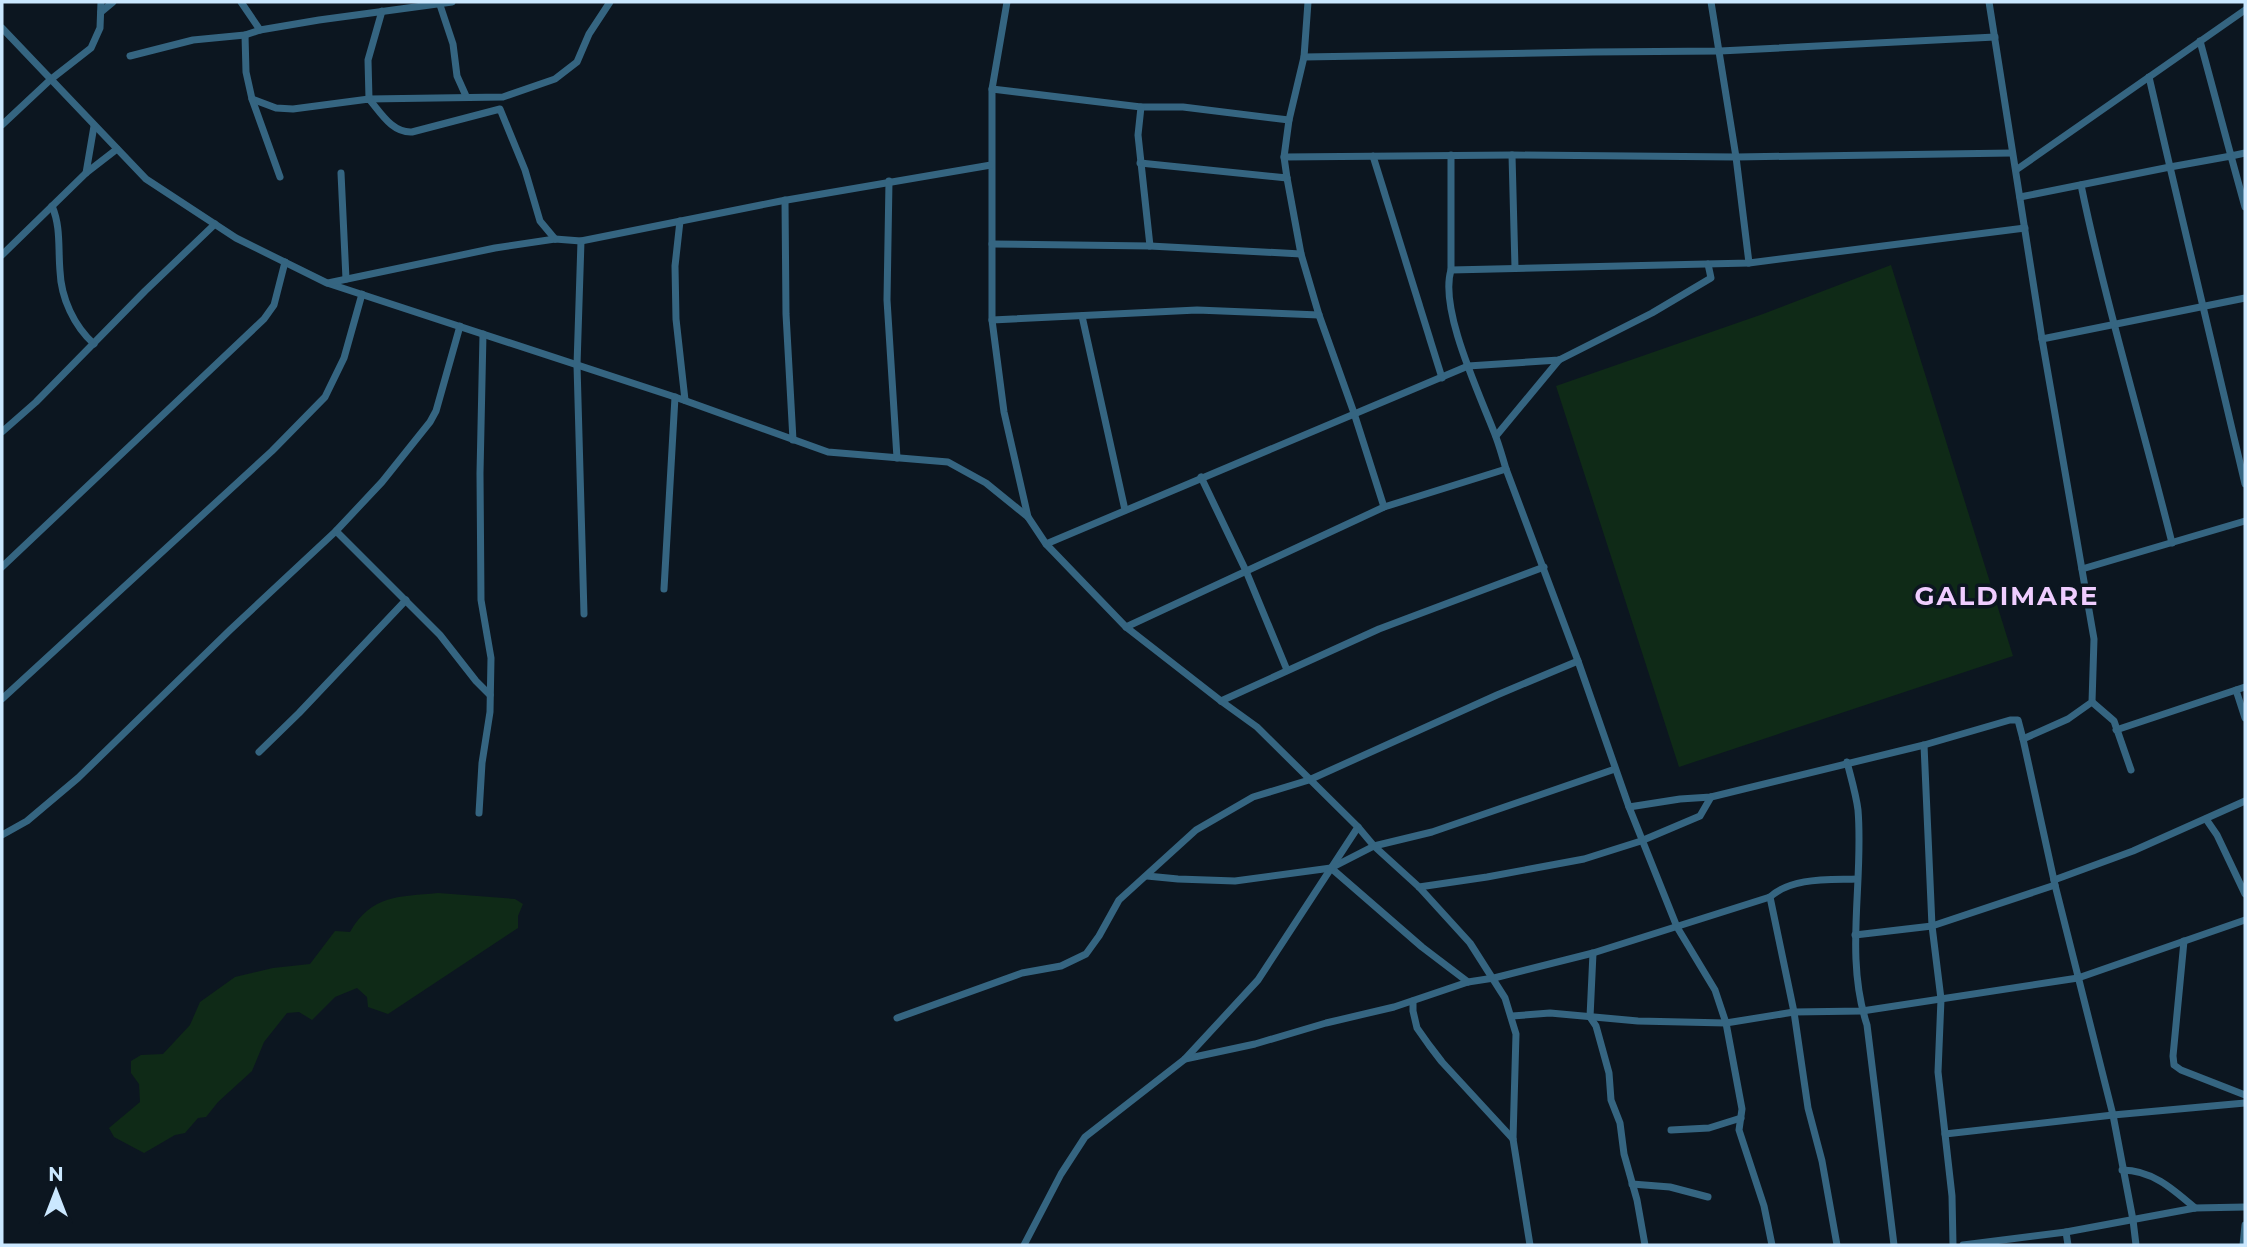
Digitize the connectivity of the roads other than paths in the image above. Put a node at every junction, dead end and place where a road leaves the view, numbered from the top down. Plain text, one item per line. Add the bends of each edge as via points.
1 (101, 2) edge
2 (113, 2) edge
3 (241, 2) edge
4 (440, 2) edge
5 (452, 2) edge
6 (610, 2) edge
7 (1006, 2) edge
8 (1308, 2) edge
9 (1711, 2) edge
10 (1989, 2) edge
11 (2245, 10) edge
12 (382, 11) junction
13 (102, 12) junction
14 (2, 29) edge
15 (260, 30) junction
16 (245, 35) junction
17 (1996, 37) junction
18 (2200, 41) junction
19 (1720, 51) junction
20 (130, 57) dead end
21 (1304, 57) junction
22 (2149, 77) junction
23 (50, 80) junction
24 (992, 89) junction
25 (466, 96) junction
26 (503, 97) junction
27 (252, 99) junction
28 (369, 99) junction
29 (1141, 107) junction
30 (500, 109) junction
31 (1289, 120) junction
32 (2, 125) edge
33 (94, 126) junction
34 (117, 149) junction
35 (2012, 153) junction
36 (2245, 153) edge
37 (1451, 155) junction
38 (1513, 155) junction
39 (1373, 156) junction
40 (2231, 156) junction
41 (1284, 157) junction
42 (1736, 158) junction
43 (1140, 163) junction
44 (991, 165) junction
45 (2170, 167) junction
46 (2016, 170) junction
47 (86, 173) junction
48 (341, 173) dead end
49 (280, 177) dead end
50 (1287, 178) junction
51 (889, 181) junction
52 (2081, 185) junction
53 (2020, 197) junction
54 (785, 200) junction
55 (52, 206) junction
56 (2245, 207) edge
57 (680, 222) junction
58 (215, 224) junction
59 (2025, 228) junction
60 (555, 239) junction
61 (581, 242) junction
62 (992, 244) junction
63 (1150, 246) junction
64 (1301, 254) junction
65 (2, 255) edge
66 (285, 262) junction
67 (1749, 263) junction
68 (1708, 264) junction
69 (1515, 268) junction
70 (1451, 270) junction
71 (346, 279) junction
72 (327, 283) junction
73 (362, 294) junction
74 (2245, 298) edge
75 (2203, 307) junction
76 (1319, 315) junction
77 (1082, 316) junction
78 (992, 320) junction
79 (2115, 325) junction
80 (460, 326) junction
81 (483, 334) junction
82 (2042, 339) junction
83 (94, 344) junction
84 (1559, 360) junction
85 (577, 365) junction
86 (1468, 366) junction
87 (1442, 378) junction
88 (675, 397) junction
89 (685, 400) junction
90 (1354, 413) junction
91 (2, 432) edge
92 (1496, 436) junction
93 (793, 440) junction
94 (897, 458) junction
95 (1506, 468) junction
96 (1201, 477) junction
97 (2245, 484) edge
98 (1384, 507) junction
99 (1125, 510) junction
100 (1028, 517) junction
101 (2245, 521) edge
102 (336, 531) junction
103 (2172, 543) junction
104 (1046, 544) junction
105 (2, 567) edge
106 (1544, 567) junction
107 (2081, 569) junction
108 (1246, 571) junction
109 (664, 589) dead end
110 (406, 600) junction
111 (584, 614) dead end
112 (1126, 628) junction
113 (1578, 661) junction
114 (1287, 670) junction
115 (2245, 687) edge
116 (2236, 690) junction
117 (490, 695) junction
118 (2, 699) edge
119 (1221, 701) junction
120 (2092, 702) junction
121 (2245, 718) edge
122 (2116, 730) junction
123 (2023, 739) junction
124 (1924, 745) junction
125 (259, 752) dead end
126 (1847, 762) junction
127 (1615, 769) junction
128 (2131, 770) dead end
129 (1309, 780) junction
130 (1711, 797) junction
131 (2245, 801) edge
132 (1629, 807) junction
133 (479, 813) dead end
134 (2206, 819) junction
135 (1358, 827) junction
136 (2, 835) edge
137 (1642, 841) junction
138 (1374, 846) junction
139 (1331, 868) junction
140 (1147, 876) junction
141 (1857, 879) junction
142 (2054, 883) junction
143 (1419, 887) junction
144 (2245, 894) edge
145 (1770, 897) junction
146 (2245, 920) edge
147 (1933, 926) junction
148 (1677, 927) junction
149 (1854, 935) junction
150 (2184, 941) junction
151 (1593, 953) junction
152 (1494, 978) junction
153 (2078, 978) junction
154 (1468, 982) junction
155 (1941, 999) junction
156 (1413, 1001) junction
157 (1862, 1011) junction
158 (1794, 1012) junction
159 (1512, 1016) junction
160 (1590, 1017) junction
161 (897, 1018) dead end
162 (1726, 1023) junction
163 (1185, 1059) junction
164 (2245, 1095) edge
165 (2245, 1103) edge
166 (2113, 1115) junction
167 (1741, 1118) junction
168 (1671, 1130) dead end
169 (1945, 1134) junction
170 (1513, 1139) junction
171 (2122, 1170) junction
172 (1632, 1184) junction
173 (1708, 1198) dead end
174 (2245, 1207) edge
175 (2195, 1208) junction
176 (2133, 1220) junction
177 (2245, 1226) edge
178 (2066, 1232) junction
179 (1024, 1245) edge
180 (1530, 1245) edge
181 (1645, 1245) edge
182 (1772, 1245) edge
183 (1837, 1245) edge
184 (1894, 1245) edge
185 (1953, 1245) edge
186 (1963, 1245) edge
187 (2068, 1245) edge
188 (2136, 1245) edge
189 (2243, 1245) edge

1 - 13 street
2 - 13 street
3 - 15 street
4 - 5 street
4 - 12 street
4 - 25 street
6 - 26 street via 577,62 567,71
7 - 24 street
8 - 21 street
9 - 19 street
10 - 17 street
11 - 18 street
12 - 15 street
12 - 28 street via 368,60
13 - 23 street via 91,48
14 - 23 street
15 - 16 street
16 - 20 street via 193,40
16 - 27 street
17 - 19 street
17 - 35 street
18 - 22 street
18 - 40 street
19 - 21 street
19 - 42 street
21 - 31 street
22 - 45 street
22 - 46 street
23 - 32 street
23 - 33 street
24 - 29 street
24 - 44 street
25 - 26 street
25 - 28 street
26 - 30 street
27 - 28 street via 293,109
27 - 49 street
28 - 30 street via 402,132
29 - 31 street via 1183,107
29 - 43 street
30 - 60 street via 541,221
31 - 41 street
33 - 34 street
33 - 47 street
34 - 47 street
34 - 58 street via 146,178
35 - 42 street
35 - 46 street
36 - 40 street
37 - 38 street
37 - 39 street
37 - 70 street
38 - 42 street
38 - 69 street
39 - 41 street
39 - 87 street
40 - 45 street
40 - 56 street
41 - 50 street
42 - 67 street
43 - 50 street
43 - 63 street
44 - 51 street
44 - 62 street
45 - 52 street
45 - 75 street
46 - 53 street
47 - 55 street
48 - 71 street
50 - 64 street
51 - 54 street
51 - 94 street via 887,300
52 - 53 street
52 - 79 street
53 - 59 street
54 - 57 street
54 - 93 street
55 - 65 street
55 - 83 street via 58,220 61,285 79,329
57 - 61 street
57 - 89 street via 676,306
58 - 66 street
58 - 83 street
59 - 67 street
59 - 82 street
60 - 61 street
60 - 71 street
61 - 85 street
62 - 63 street
62 - 78 street
63 - 64 street
64 - 76 street
66 - 72 street
66 - 105 street via 274,304 264,319
67 - 68 street
68 - 69 street
68 - 84 street via 1711,278
69 - 70 street
70 - 86 street via 1448,295
71 - 72 street
72 - 73 street
73 - 80 street
73 - 118 street via 344,358 325,397
74 - 75 street
75 - 79 street
75 - 97 street
76 - 77 street via 1197,310
76 - 90 street
77 - 78 street
77 - 99 street
78 - 100 street via 1004,412
79 - 82 street
79 - 103 street
80 - 81 street
80 - 102 street via 430,422
81 - 85 street
81 - 117 street via 481,600 491,658
82 - 107 street
83 - 91 street
84 - 86 street
84 - 92 street
85 - 88 street
85 - 111 street
86 - 87 street
86 - 92 street
87 - 90 street
88 - 89 street
88 - 109 street
89 - 93 street
90 - 96 street
90 - 98 street
92 - 95 street
93 - 94 street via 828,452
94 - 100 street via 948,463 986,483
95 - 98 street
95 - 106 street
96 - 99 street
96 - 108 street
98 - 108 street
99 - 104 street
100 - 104 street
101 - 103 street
102 - 110 street
102 - 136 street via 68,788
103 - 107 street
104 - 112 street
106 - 113 street
106 - 114 street via 1379,629
107 - 120 street via 2094,639
108 - 112 street
108 - 114 street
110 - 117 street
110 - 125 street
112 - 119 street
113 - 127 street
113 - 129 street
114 - 119 street
115 - 116 street
116 - 121 street
116 - 122 street
117 - 133 street
119 - 129 street via 1257,727
120 - 122 street via 2114,721
120 - 123 street via 2068,719
122 - 128 street
123 - 124 street via 2018,720 2010,720
123 - 142 street
124 - 126 street
124 - 147 street
126 - 130 street
126 - 141 street via 1857,807
127 - 132 street
127 - 138 street via 1432,832
129 - 135 street
129 - 140 street via 1253,797 1196,830
130 - 132 street
130 - 137 street via 1700,816
131 - 134 street
132 - 137 street
134 - 142 street
134 - 144 street
135 - 138 street
135 - 139 street
137 - 143 street via 1584,859
137 - 148 street
138 - 139 street
138 - 143 street
139 - 140 street via 1235,881
139 - 154 street
139 - 163 street via 1258,980
140 - 161 street via 1119,900 1086,954
141 - 145 street via 1785,886
141 - 149 street
142 - 147 street
142 - 153 street
143 - 152 street via 1470,943
145 - 148 street
145 - 158 street
146 - 150 street
147 - 149 street
147 - 155 street
148 - 151 street
148 - 162 street via 1715,990
149 - 157 street
150 - 153 street
150 - 164 street via 2174,1065
151 - 152 street
151 - 160 street
152 - 154 street
152 - 159 street
153 - 155 street
153 - 166 street
154 - 156 street
155 - 157 street
155 - 169 street via 1938,1072
156 - 163 street
156 - 170 street via 1417,1028 1429,1045
157 - 158 street
157 - 184 street
158 - 162 street
158 - 183 street via 1808,1108
159 - 160 street
159 - 170 street via 1516,1034
160 - 162 street
160 - 172 street via 1606,1062
162 - 167 street
163 - 179 street via 1085,1137 1060,1174
165 - 166 street
166 - 169 street
166 - 171 street
167 - 168 street via 1709,1128
167 - 182 street via 1739,1130
169 - 185 street
170 - 180 street
171 - 175 street via 2142,1171
171 - 176 street
172 - 173 street via 1670,1187
172 - 181 street
174 - 175 street
175 - 176 street
176 - 178 street
176 - 188 street
177 - 189 street
178 - 186 street
178 - 187 street

